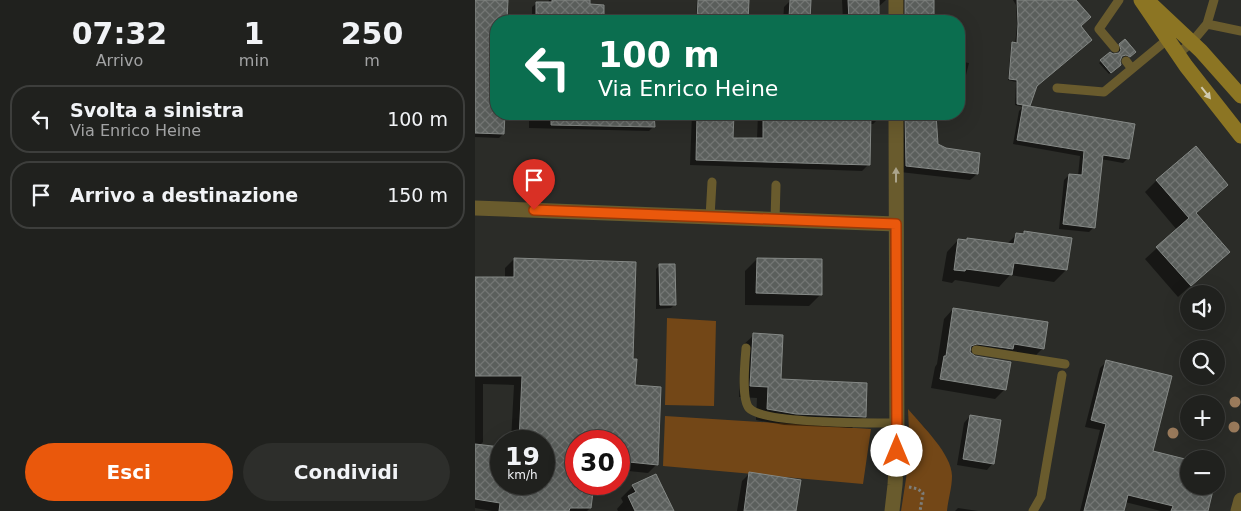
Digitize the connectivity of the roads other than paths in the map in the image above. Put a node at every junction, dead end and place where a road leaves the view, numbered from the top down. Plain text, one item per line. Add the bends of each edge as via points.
1 (896, 0) edge
2 (1119, 0) edge
3 (1141, 0) edge
4 (1147, 0) edge
5 (1214, 0) edge
6 (896, 15) edge
7 (1207, 24) junction
8 (1241, 31) edge
9 (1168, 39) junction
10 (1191, 42) junction
11 (1115, 48) dead end
12 (1178, 54) junction
13 (1125, 61) dead end
14 (1132, 69) junction
15 (1057, 88) dead end
16 (1241, 96) edge
17 (896, 120) edge
18 (1241, 136) edge
19 (712, 182) dead end
20 (776, 185) dead end
21 (475, 208) edge
22 (710, 217) junction
23 (775, 220) junction
24 (896, 224) junction
25 (746, 348) dead end
26 (976, 350) dead end
27 (1065, 364) dead end
28 (1062, 375) dead end
29 (897, 423) junction
30 (1241, 500) edge
31 (891, 511) edge
32 (1033, 511) edge
33 (1238, 511) edge

1 - 6 street
2 - 11 lane via 1099,29
3 - 9 main road
4 - 10 main road
5 - 7 lane
7 - 8 lane
7 - 10 lane
9 - 12 main road
9 - 14 lane
10 - 12 lane
10 - 16 main road
12 -> 18 main road
13 - 14 lane
14 - 15 lane via 1104,92
24 -> 17 street
19 - 22 lane
20 - 23 lane
21 - 22 street
22 - 23 street
23 - 24 street
24 - 29 street
25 - 29 lane via 745,398 749,409 757,413 780,418
26 - 27 lane
28 - 32 lane via 1041,498
29 - 31 street
30 - 33 street

